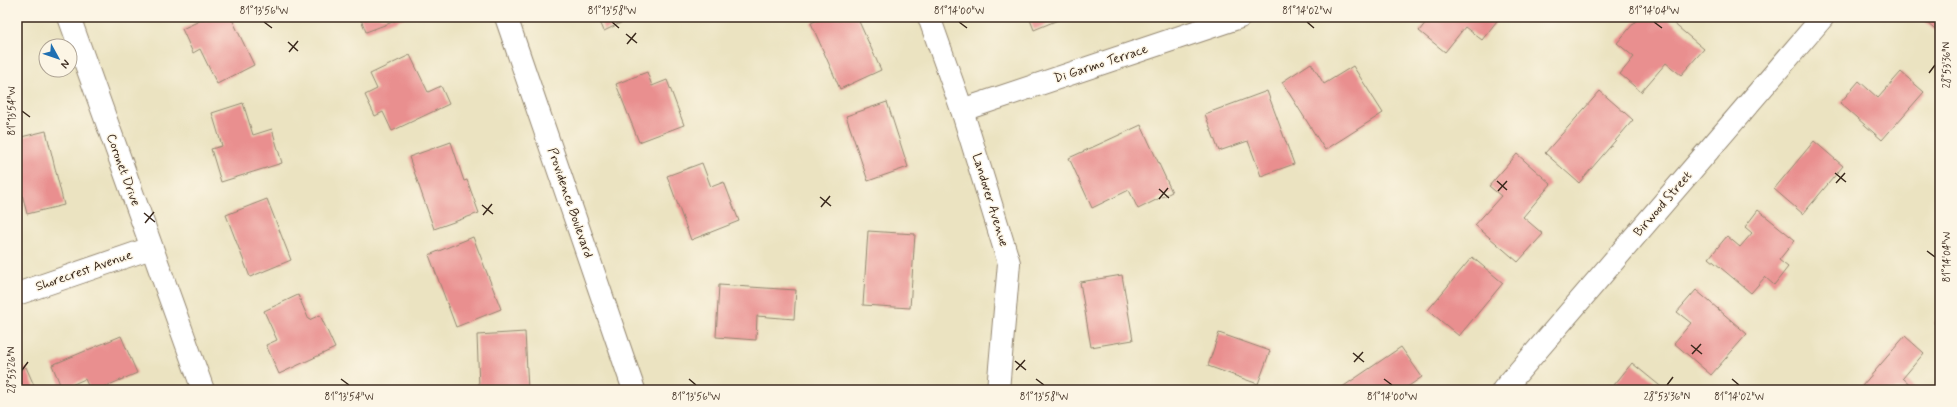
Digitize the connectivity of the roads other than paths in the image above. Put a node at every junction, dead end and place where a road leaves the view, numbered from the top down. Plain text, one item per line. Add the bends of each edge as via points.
1 (69, 17) edge
2 (506, 17) edge
3 (929, 17) edge
4 (1240, 17) edge
5 (1823, 17) edge
6 (962, 110) junction
7 (151, 248) junction
8 (17, 294) edge
9 (203, 390) edge
10 (634, 390) edge
11 (998, 390) edge
12 (1504, 390) edge

1 - 7 street, Coronet Drive
2 - 10 street, Providence Boulevard
3 - 6 street, Landover Avenue
4 - 6 street, Di Garmo Terrace
5 - 12 street, Birwood Street
6 - 11 street, Landover Avenue via 1009,263
7 - 8 street, Shorecrest Avenue
7 - 9 street, Coronet Drive

